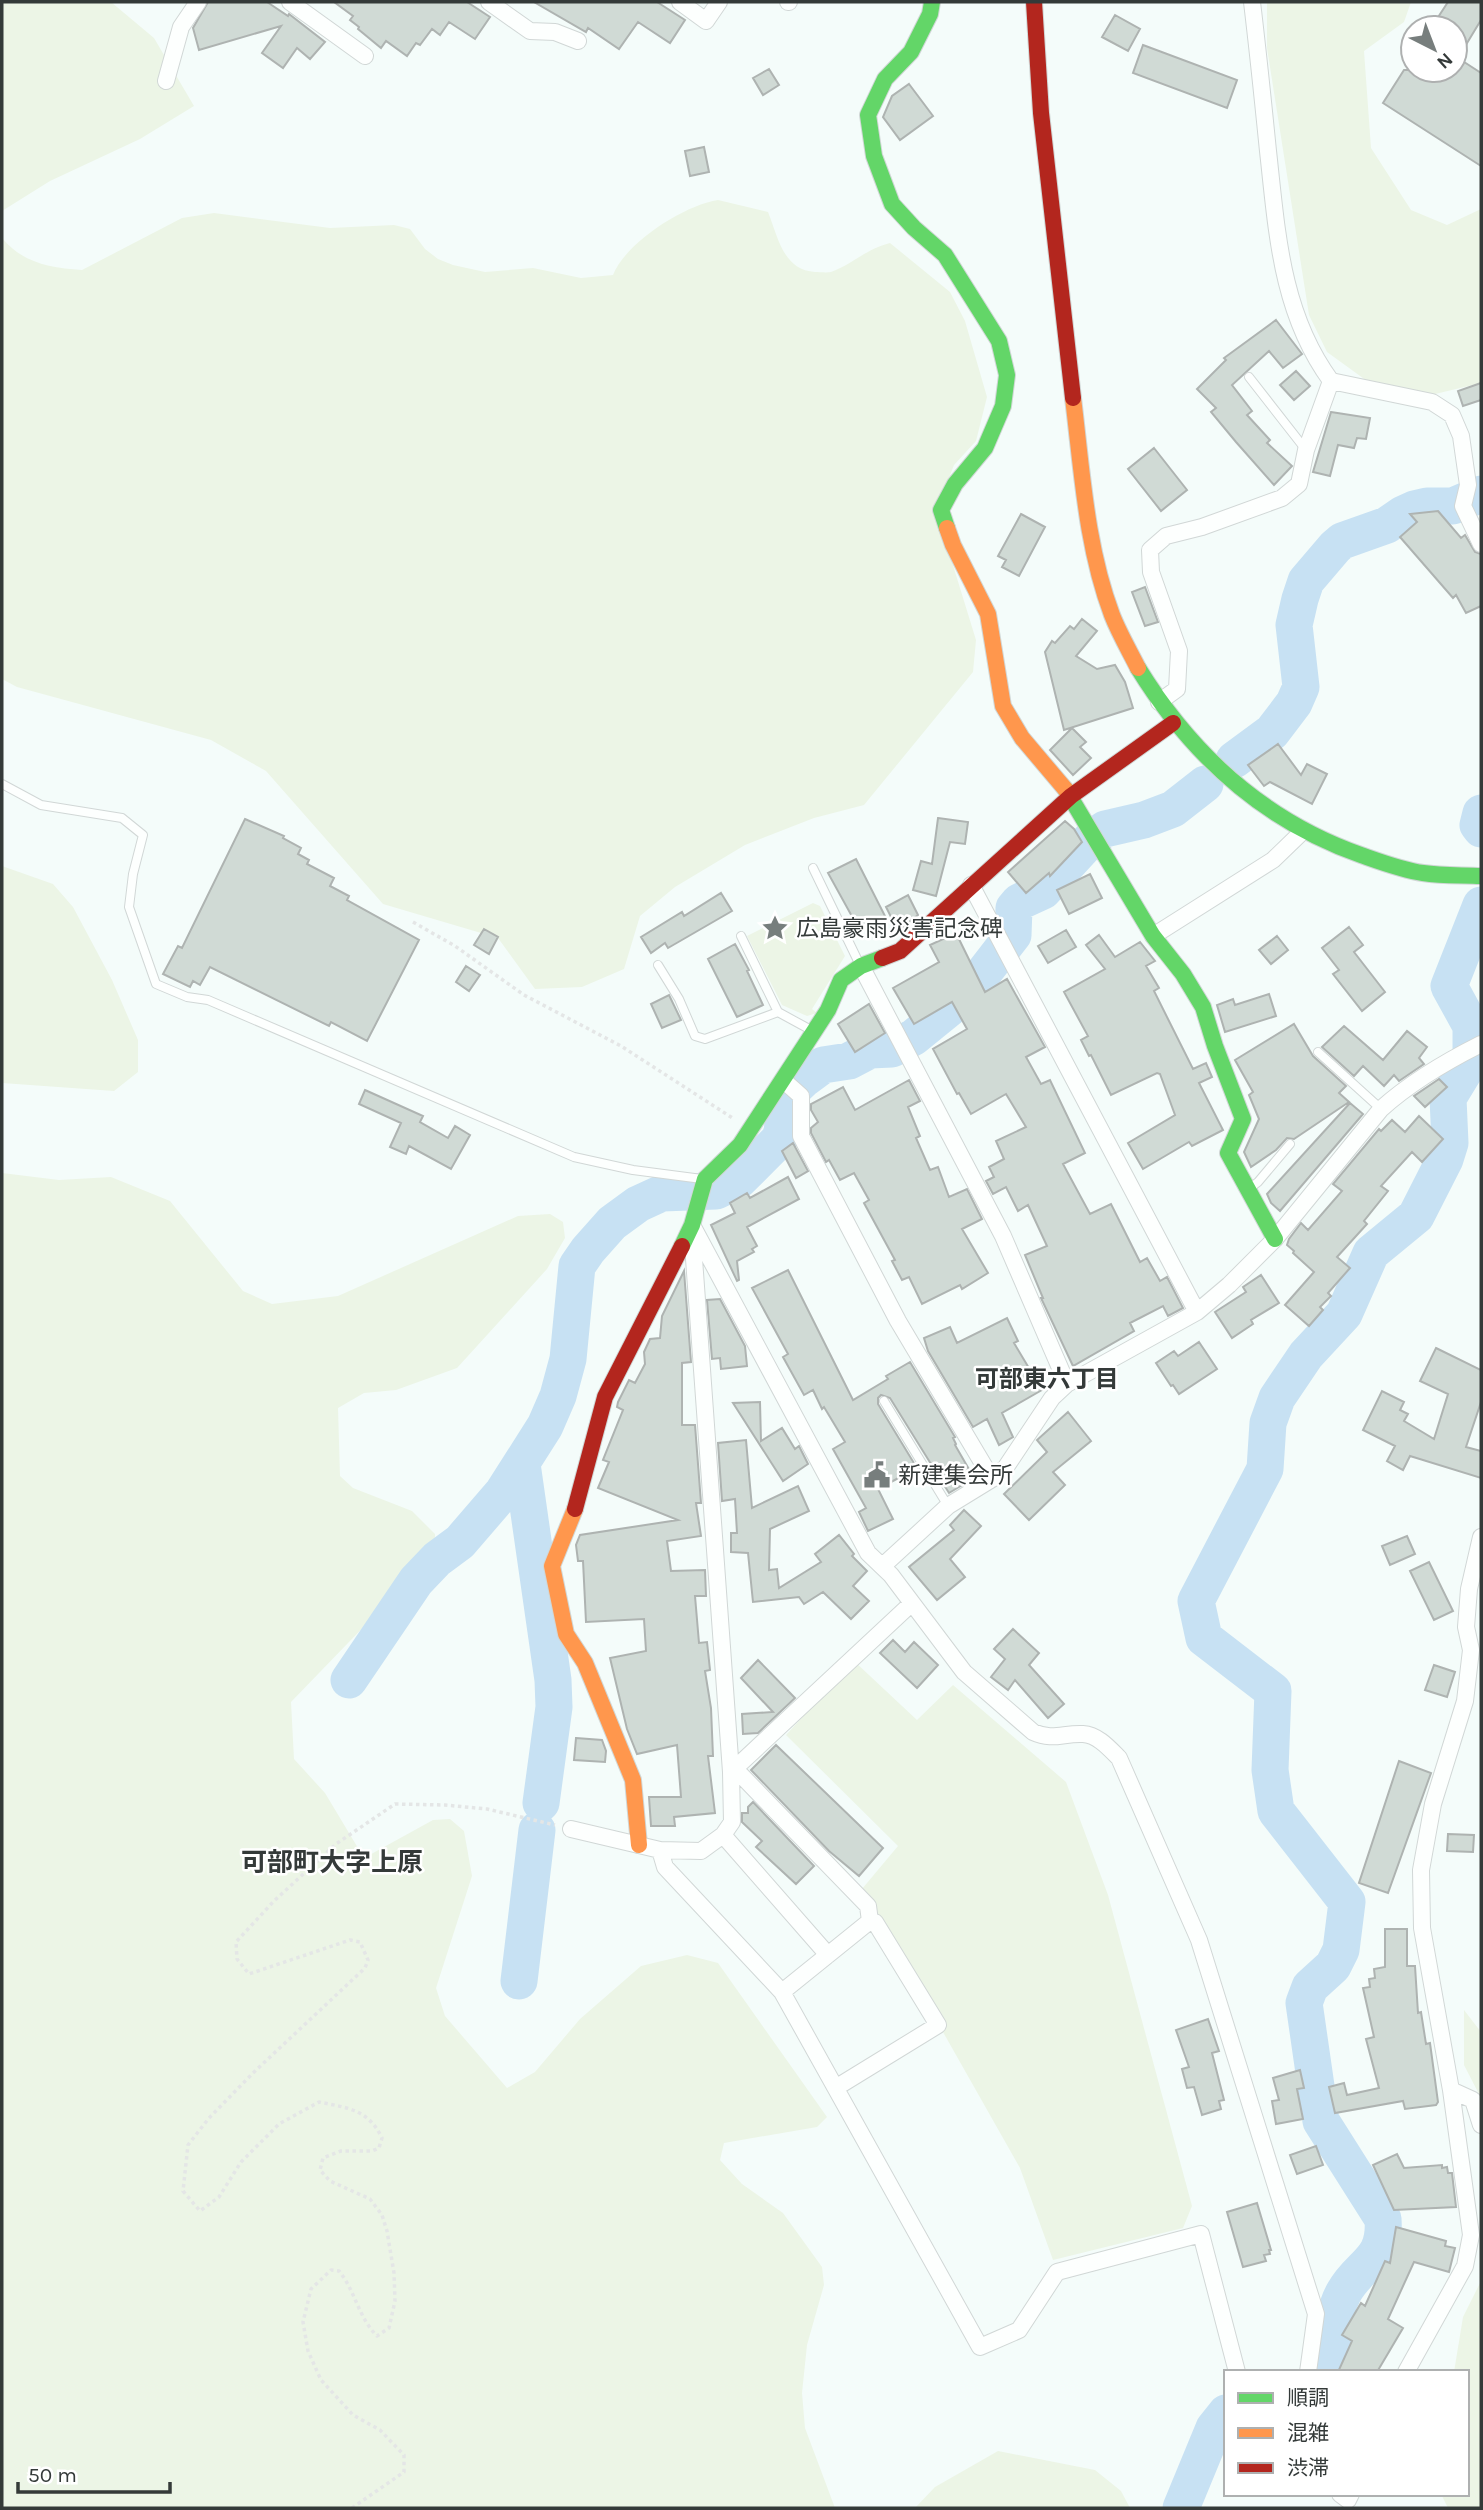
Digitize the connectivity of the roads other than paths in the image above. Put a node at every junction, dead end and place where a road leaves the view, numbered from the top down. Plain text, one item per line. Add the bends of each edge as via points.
1 (198, 2) edge
2 (290, 2) edge
3 (489, 2) edge
4 (680, 2) edge
5 (719, 2) edge
6 (932, 2) edge
7 (1034, 2) edge
8 (1252, 2) edge
9 (578, 41) dead end
10 (365, 56) dead end
11 (166, 80) dead end
12 (1250, 377) dead end
13 (1331, 381) junction
14 (1306, 450) junction
15 (1469, 491) edge
16 (1481, 544) edge
17 (1159, 702) junction
18 (1173, 723) junction
19 (2, 784) edge
20 (1071, 796) junction
21 (1302, 832) junction
22 (813, 868) dead end
23 (1481, 876) edge
24 (971, 885) junction
25 (741, 936) dead end
26 (1153, 936) junction
27 (657, 965) dead end
28 (861, 966) junction
29 (778, 1012) junction
30 (814, 1031) junction
31 (1472, 1049) edge
32 (1318, 1052) dead end
33 (790, 1086) junction
34 (1381, 1109) junction
35 (1290, 1144) dead end
36 (703, 1187) junction
37 (1248, 1189) junction
38 (692, 1225) junction
39 (1275, 1239) junction
40 (1197, 1312) junction
41 (1067, 1384) junction
42 (884, 1401) dead end
43 (992, 1479) junction
44 (948, 1506) junction
45 (1481, 1537) edge
46 (885, 1569) junction
47 (912, 1603) junction
48 (732, 1772) junction
49 (570, 1829) road end
50 (723, 1835) junction
51 (639, 1845) junction
52 (660, 1850) junction
53 (870, 1921) junction
54 (828, 1955) junction
55 (782, 1992) junction
56 (837, 2087) junction
57 (1451, 2090) junction
58 (1481, 2125) edge
59 (1236, 2370) edge
60 (1308, 2370) edge
61 (1407, 2370) edge

1 - 11 street via 181,27
2 - 10 street
3 - 9 street via 530,31 555,32
4 - 5 street via 706,21
6 - 20 street via 911,52 885,79 868,115 874,156 892,204 945,255 999,341 1007,375 1003,405 985,448 955,484 941,510 988,614 1003,706 1022,737
7 - 17 street via 1043,127 1086,510 1116,625
8 - 13 street via 1279,255 1292,304
12 - 14 lane
13 - 14 street
13 - 15 street via 1432,402 1452,415 1461,436
14 - 17 street via 1299,484 1282,498 1166,536 1150,550 1151,572 1178,651 1177,689
15 - 16 street
17 - 18 street
18 - 20 street
18 - 21 street via 1251,798
19 - 36 lane via 41,805 122,818 143,835 129,907 156,984 208,1000 574,1157
20 - 24 street
20 - 26 street
21 - 23 street via 1352,853 1423,873
21 - 26 street via 1273,860
22 - 28 lane
24 - 28 street via 900,951
24 - 40 street
25 - 29 lane
26 - 37 street via 1203,1007 1244,1119 1228,1153
27 - 29 lane via 695,1036 705,1040
28 - 30 street via 841,980
28 - 41 street via 1003,1236
29 - 30 lane
30 - 33 street
31 - 34 street
32 - 34 lane
33 - 36 street
33 - 43 street via 800,1096 801,1136 898,1321
34 - 39 street
35 - 37 lane
36 - 38 street
37 - 39 street
38 - 46 street via 868,1553
38 - 48 street
38 - 51 street via 604,1397 575,1510 552,1566 566,1634 585,1663 633,1780
39 - 40 street
40 - 41 street
41 - 43 street
42 - 44 lane
43 - 44 street
44 - 46 street via 887,1562
45 - 57 street via 1469,1589 1466,1627 1471,1650 1465,1701 1433,1804 1421,1870 1422,1928
46 - 47 street
47 - 48 street
47 - 60 street via 964,1672 1033,1732 1046,1738 1085,1734 1119,1758 1199,1940 1316,2314
48 - 50 street via 732,1822
48 - 53 street via 741,1775 868,1906
49 - 51 street
50 - 52 street via 701,1852
50 - 54 street
51 - 52 street
52 - 55 street via 666,1867
53 - 54 street
53 - 56 street via 875,1922 938,2025
54 - 55 street
55 - 56 street
56 - 59 street via 979,2347 1019,2330 1057,2272 1201,2234
57 - 58 street via 1473,2100
57 - 61 street via 1471,2235 1465,2266

